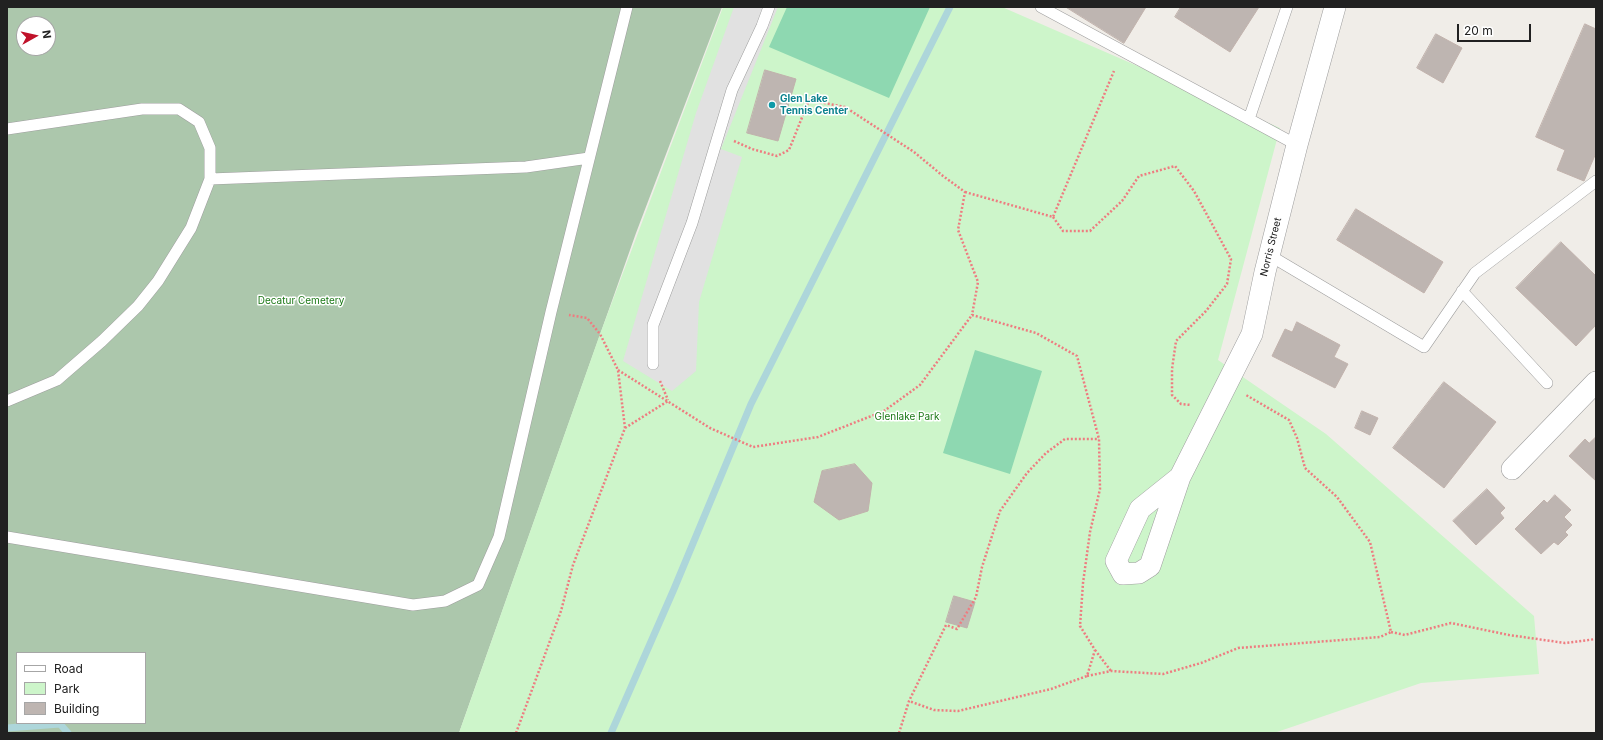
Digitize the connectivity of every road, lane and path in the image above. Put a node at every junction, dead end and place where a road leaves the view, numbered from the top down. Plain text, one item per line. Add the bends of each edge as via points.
1 (627, 7) edge
2 (769, 7) edge
3 (1041, 7) edge
4 (1287, 7) edge
5 (1335, 7) edge
6 (1114, 71) dead end
7 (1249, 119) junction
8 (7, 129) edge
9 (719, 135) junction
10 (1297, 145) junction
11 (588, 158) junction
12 (210, 179) junction
13 (1596, 181) edge
14 (965, 192) junction
15 (1053, 217) junction
16 (1269, 255) junction
17 (1462, 291) junction
18 (551, 312) junction
19 (972, 315) junction
20 (653, 364) dead end
21 (618, 370) junction
22 (1596, 382) edge
23 (1548, 383) dead end
24 (1227, 384) junction
25 (668, 400) junction
26 (7, 401) edge
27 (1214, 409) junction
28 (625, 428) junction
29 (1099, 439) junction
30 (1512, 469) dead end
31 (1180, 477) dead end
32 (7, 537) edge
33 (1391, 632) junction
34 (1596, 639) edge
35 (1095, 650) junction
36 (1111, 672) junction
37 (1087, 676) junction
38 (909, 701) junction
39 (516, 733) edge
40 (898, 733) edge

1 - 11 lane
2 - 9 lane via 732,90
3 - 7 lane
4 - 7 lane
5 - 10 street, Norris Street
6 - 15 path
7 - 10 lane
8 - 12 lane via 142,109 179,109 199,122 210,148
9 - 14 path via 777,156 789,150 809,100 845,107 899,142
9 - 20 lane via 692,223 653,325
10 - 16 street, Norris Street
11 - 12 lane via 526,167
11 - 18 lane
12 - 26 lane via 187,234 158,281 138,306 57,380
13 - 17 lane via 1475,273
14 - 15 path
14 - 19 path via 958,230 978,282
15 - 27 path via 1063,231 1090,231 1122,202 1139,176 1175,166 1194,191 1231,259 1227,284 1206,311 1176,341 1172,369 1172,395 1181,404
16 - 17 lane via 1424,347
16 - 24 street, Norris Street via 1252,334
17 - 23 lane
18 - 21 path via 587,318 600,334
18 - 32 lane via 499,537 478,584 445,601 413,605
19 - 25 path via 920,386 884,411 818,437 753,447 710,428
19 - 29 path via 1036,333 1077,356
21 - 25 path
21 - 28 path
22 - 30 street
24 - 27 street, Norris Street
24 - 33 path via 1290,420 1304,468 1337,497 1370,542
25 - 28 path
27 - 31 street, Norris Street
28 - 39 path via 572,565 561,611
29 - 35 path via 1100,488 1090,532 1080,626
29 - 38 path via 1065,439 1027,472 1000,511 982,567 976,597 957,629 946,625
33 - 34 path via 1405,635 1451,623 1565,643
33 - 36 path via 1380,637 1238,648 1201,663 1163,674
35 - 36 path
35 - 37 path
36 - 37 path
37 - 38 path via 1051,689 958,710 934,710
38 - 40 path

